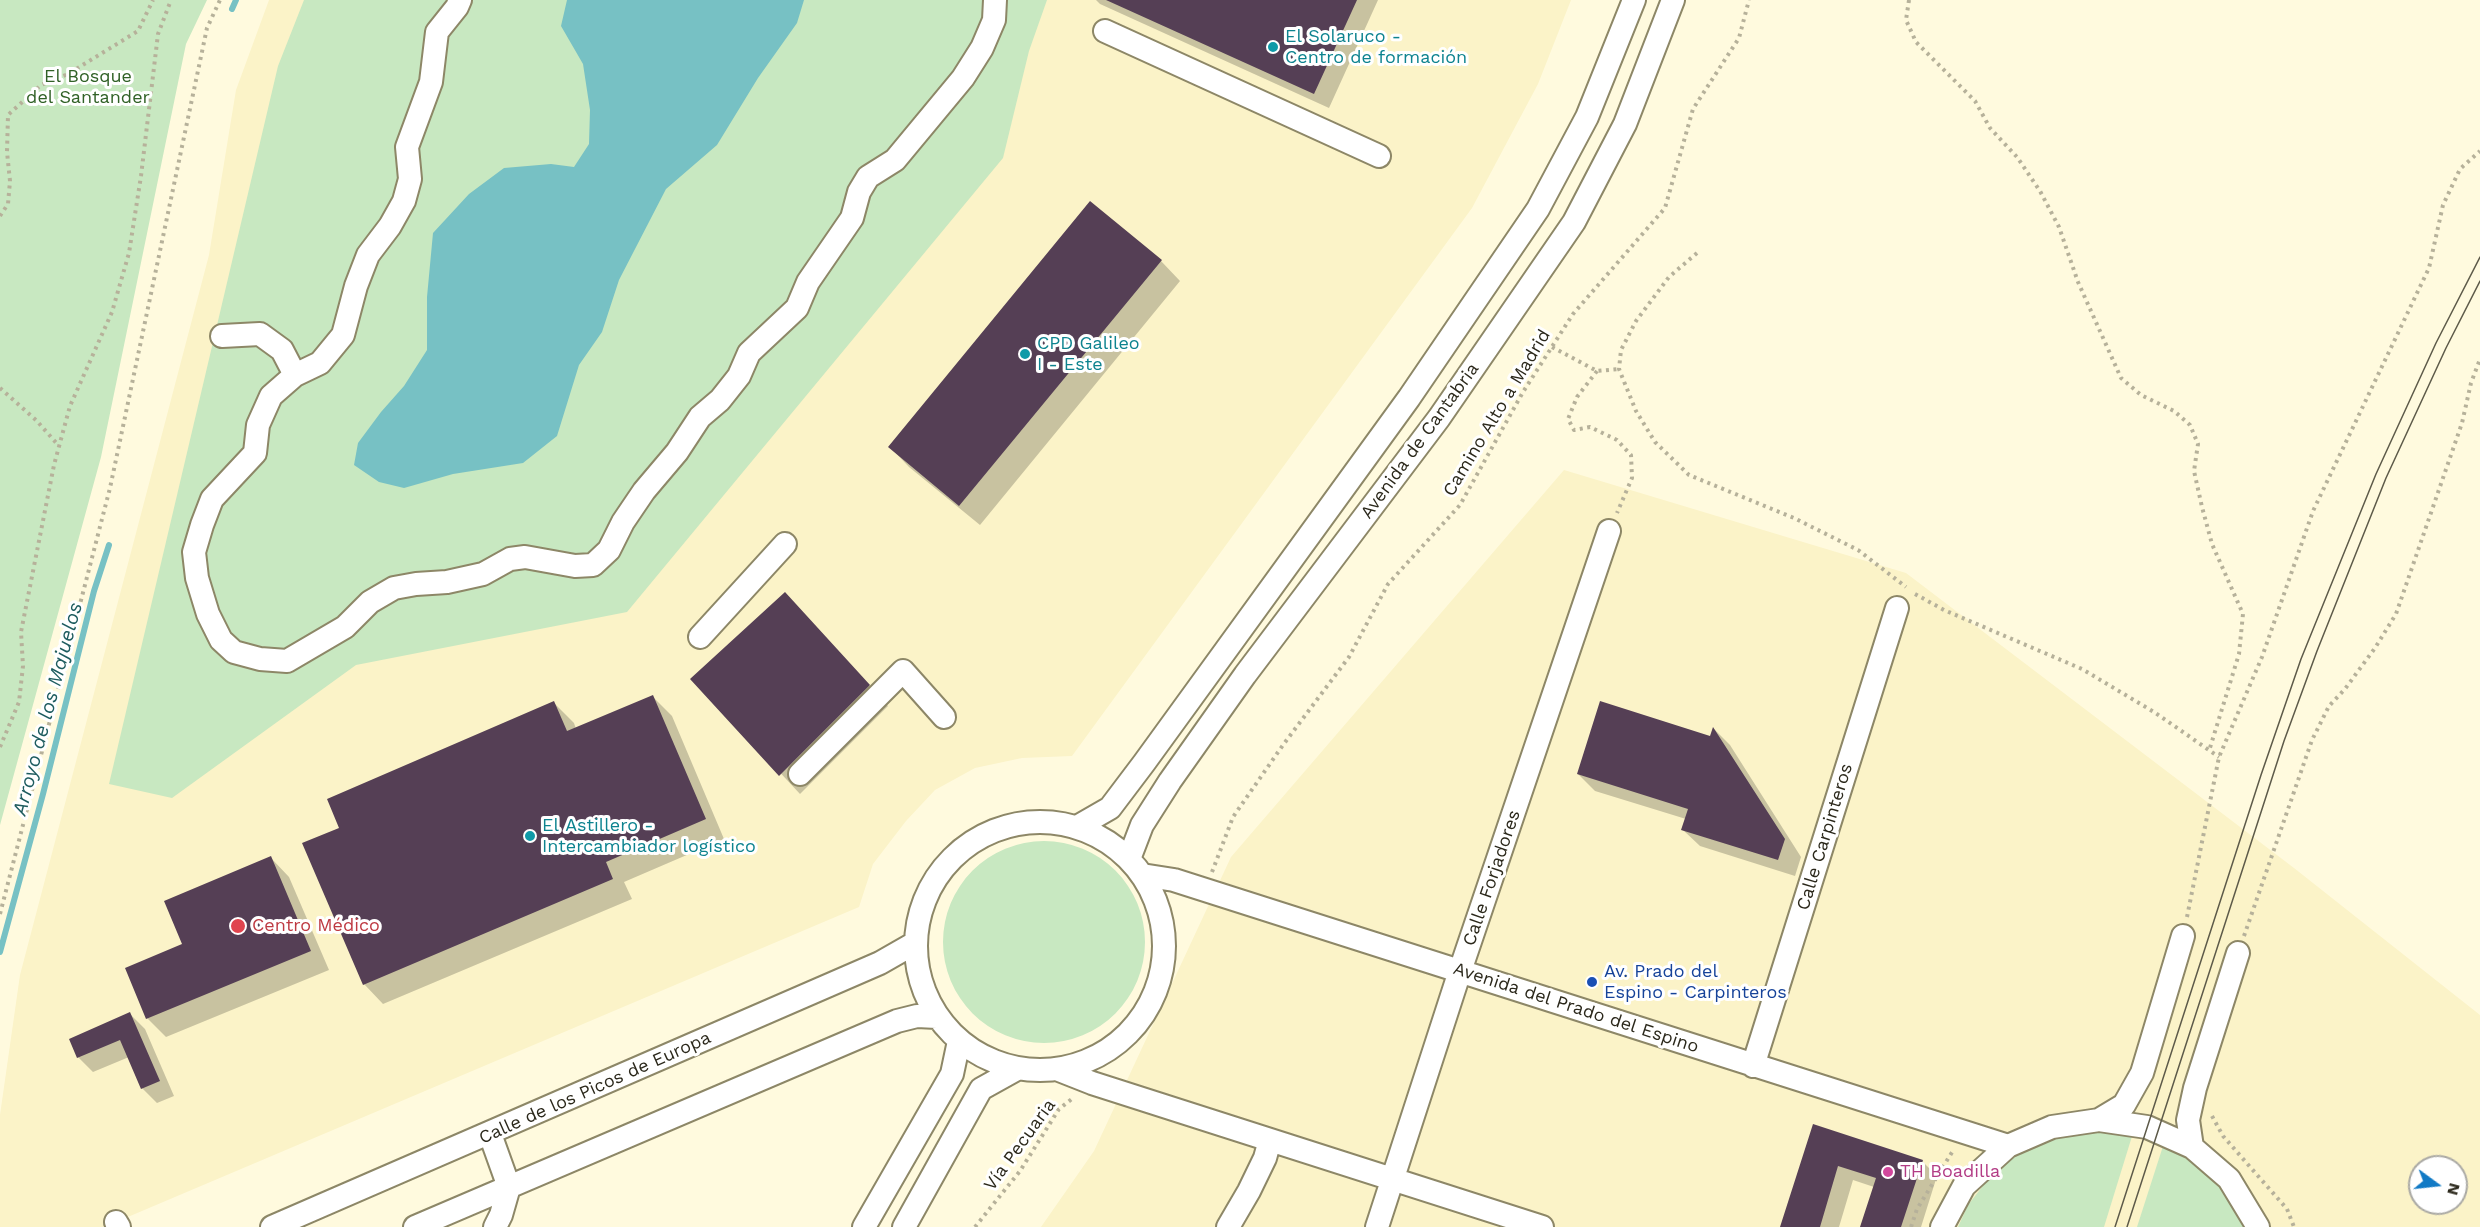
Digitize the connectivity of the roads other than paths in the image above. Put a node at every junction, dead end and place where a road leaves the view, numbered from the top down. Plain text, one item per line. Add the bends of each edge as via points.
1 (460, 0) edge
2 (995, 0) edge
3 (1634, 0) edge
4 (1673, 0) edge
5 (1105, 31) dead end
6 (1378, 156) dead end
7 (222, 336) dead end
8 (295, 375) junction
9 (1609, 531) road end
10 (785, 544) dead end
11 (1897, 608) dead end
12 (700, 637) dead end
13 (944, 717) dead end
14 (800, 774) dead end
15 (1077, 827) junction
16 (1136, 867) junction
17 (2183, 936) road end
18 (915, 943) junction
19 (2238, 953) road end
20 (1460, 971) junction
21 (937, 1017) junction
22 (959, 1041) junction
23 (1753, 1066) junction
24 (1017, 1069) junction
25 (1059, 1070) junction
26 (2099, 1120) junction
27 (490, 1134) junction
28 (1270, 1140) junction
29 (2008, 1146) junction
30 (2192, 1147) junction
31 (1393, 1179) junction
32 (508, 1187) junction
33 (2260, 1225) edge
34 (272, 1227) edge
35 (415, 1227) edge
36 (495, 1227) edge
37 (864, 1227) edge
38 (904, 1227) edge
39 (1228, 1227) edge
40 (1377, 1227) edge
41 (1542, 1227) edge
42 (1942, 1227) edge

1 - 8 street via 437,32 431,82 407,147 410,179 404,201 368,255 343,335 320,363
2 - 8 street via 994,20 963,78 895,160 868,177 858,192 852,218 808,282 797,309 749,352 739,376 700,417 644,491 609,550 593,565 575,566 525,556 483,574 394,588 370,602 345,627 288,661 234,652 221,640 208,614 194,552 212,499 255,453 258,425 271,396
3 - 15 street, Avenida de Cantabria via 1587,117 1538,209 1409,399 1144,763 1110,808
4 - 16 street, Avenida de Cantabria via 1625,124 1574,222 1439,418 1184,762 1142,825
5 - 6 street
7 - 8 street via 260,334 282,350
9 - 20 street, Calle Forjadores
10 - 12 street
11 - 23 street, Calle Carpinteros
13 - 14 street via 903,671
15 - 16 street via 1110,843
15 - 18 street via 1029,822 993,830 958,852 930,888 921,909
16 - 20 street, Avenida del Prado del Espino
16 - 25 street via 1160,912 1163,961 1151,1002 1126,1036 1095,1058
17 - 26 street via 2142,1073 2124,1105
18 - 21 street via 920,982
18 - 27 street, Calle de los Picos de Europa via 880,963
19 - 30 street via 2195,1088 2188,1120
20 - 23 street, Avenida del Prado del Espino
20 - 31 street, Calle Forjadores
21 - 22 street
21 - 32 street via 897,1021
22 - 24 street
22 - 37 street via 952,1074
23 - 29 street, Avenida del Prado del Espino
24 - 25 street
24 - 38 street via 981,1089
25 - 28 street
26 - 29 street via 2052,1127
26 - 30 street via 2147,1127
27 - 32 street
27 - 34 street, Calle de los Picos de Europa
28 - 31 street
28 - 39 street via 1249,1191
29 - 42 street via 1964,1186
30 - 33 street via 2229,1179
31 - 40 street, Calle Forjadores
31 - 41 street
32 - 35 street
32 - 36 street

